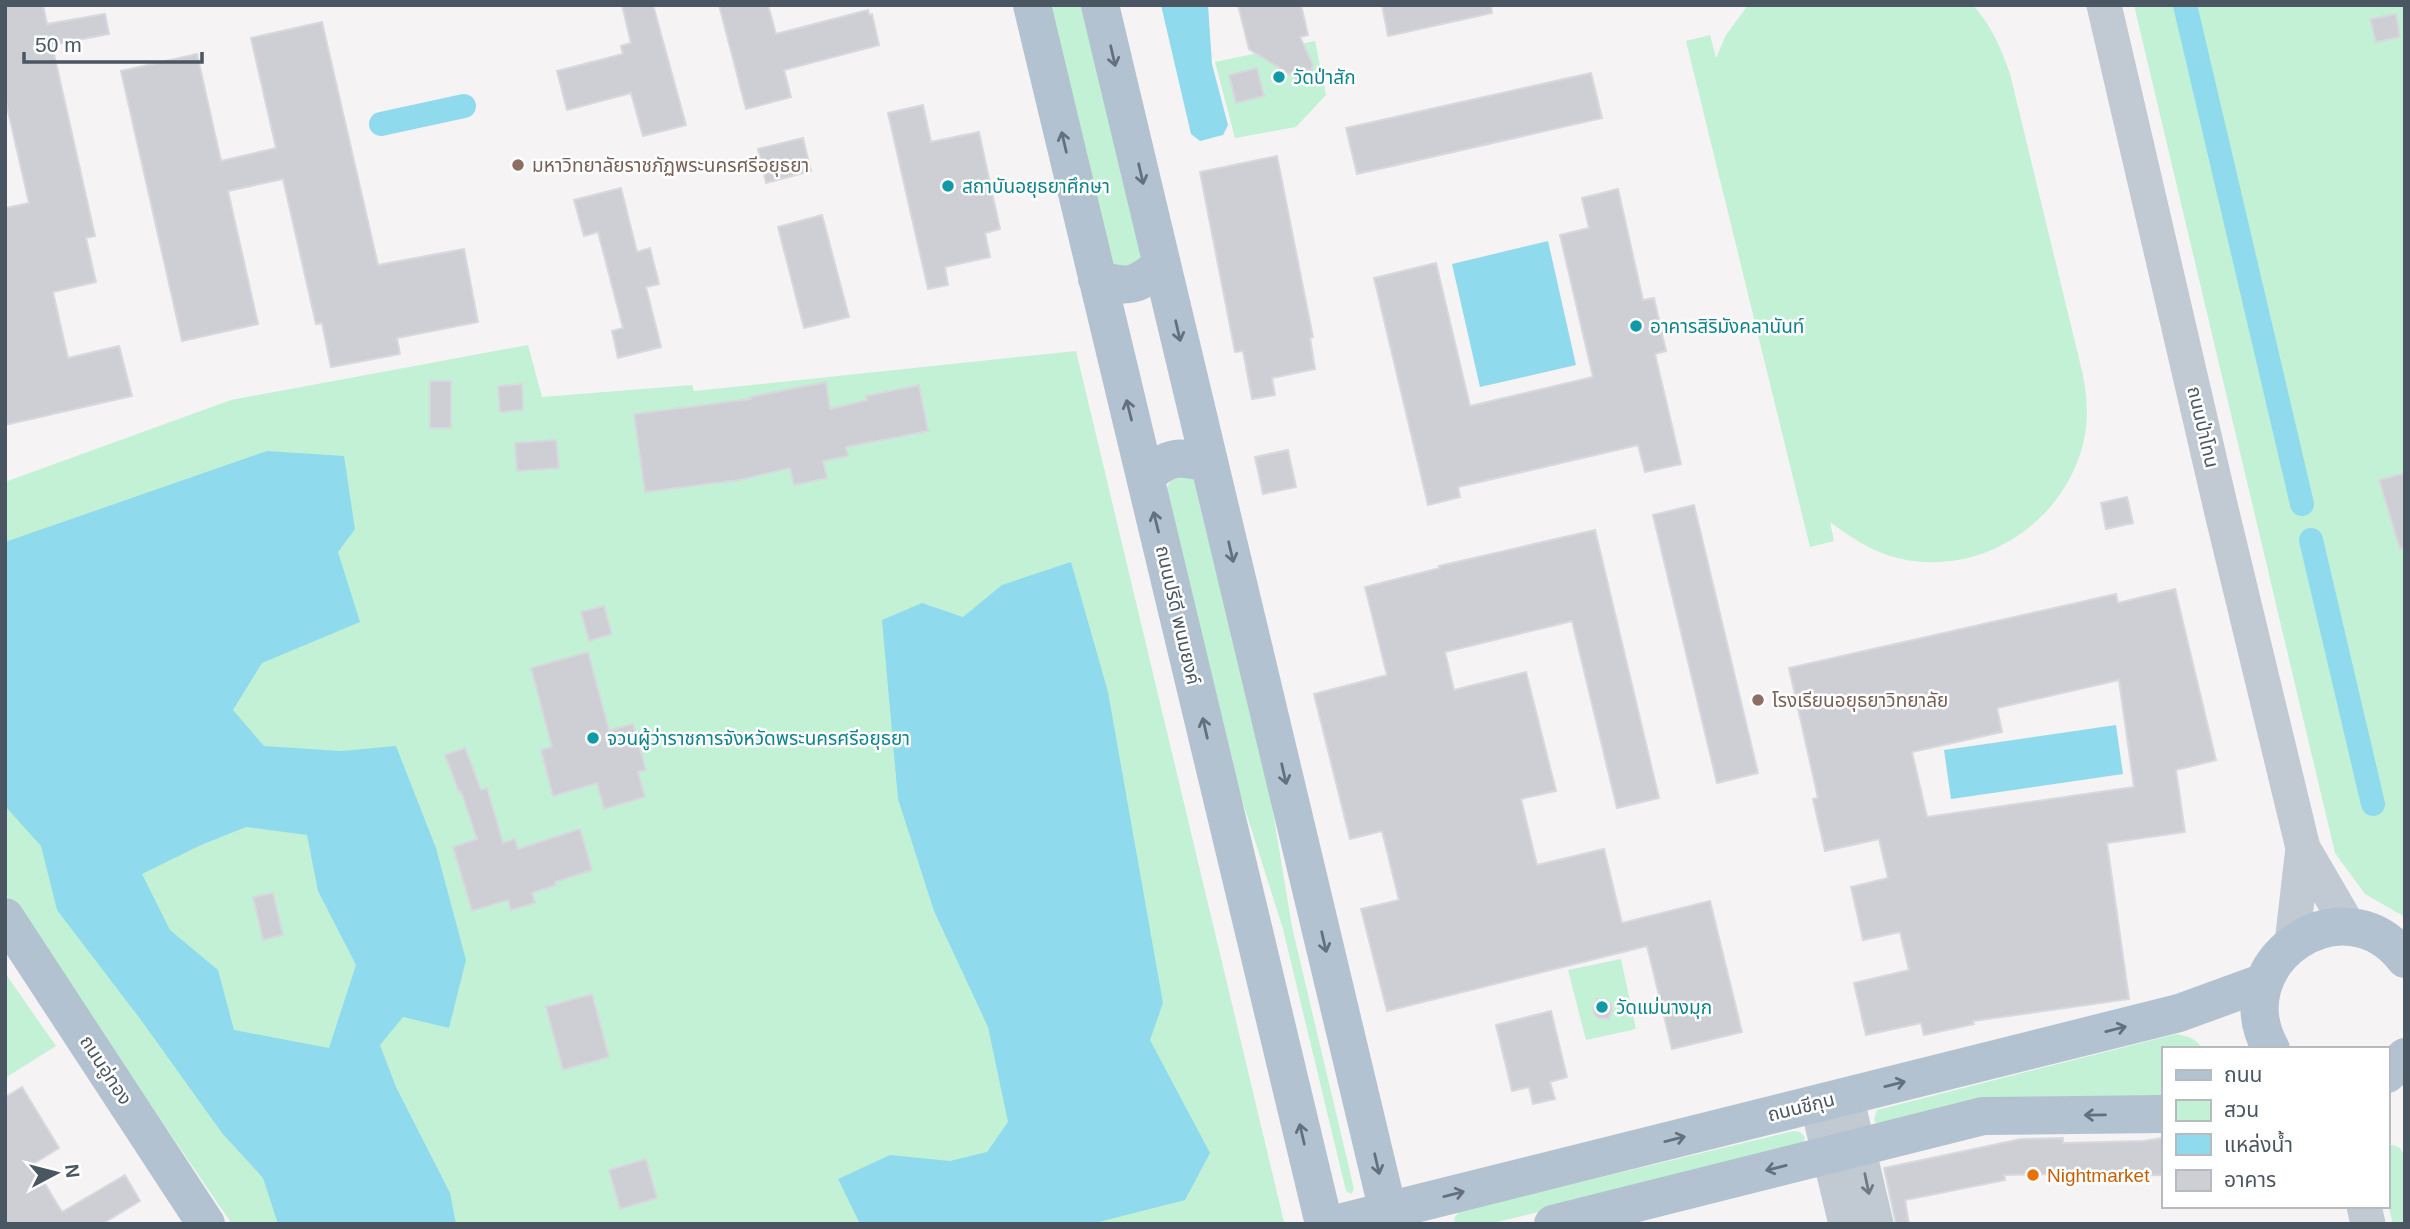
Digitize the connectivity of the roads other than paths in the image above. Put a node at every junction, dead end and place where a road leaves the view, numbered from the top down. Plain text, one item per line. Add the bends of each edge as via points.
1 (1032, 5) edge
2 (1100, 5) edge
3 (2104, 5) edge
4 (1162, 265) junction
5 (1097, 279) junction
6 (1209, 463) junction
7 (1145, 477) junction
8 (2303, 848) junction
9 (5, 917) edge
10 (2349, 927) junction
11 (2292, 943) junction
12 (2404, 956) edge
13 (2264, 982) junction
14 (2270, 1047) edge
15 (2405, 1057) edge
16 (2389, 1072) edge
17 (1831, 1100) junction
18 (2162, 1114) edge
19 (1844, 1150) junction
20 (1390, 1217) edge
21 (206, 1224) edge
22 (1324, 1224) edge
23 (1335, 1224) edge
24 (1553, 1224) edge
25 (1846, 1224) edge
26 (1876, 1224) edge

5 -> 1 main road, ถนนปรีดี พนมยงค์
2 -> 4 main road
3 - 8 street, ถนนป่าโทน
4 - 5 main road via 1142,281 1121,286
4 -> 6 main road
7 -> 5 main road, ถนนปรีดี พนมยงค์
6 - 7 main road via 1184,457 1162,462
6 -> 20 main road
22 -> 7 main road, ถนนปรีดี พนมยงค์
8 - 10 street, ถนนป่าโทน
8 - 11 street, ถนนป่าโทน
9 - 21 main road, ถนนอู่ทอง
10 - 11 main road via 2325,928
10 - 12 main road via 2373,934
11 - 13 main road
13 - 14 main road via 2260,1013
17 -> 13 main road, ถนนชีกุน via 2179,1013
15 - 16 main road
17 - 19 street
20 -> 17 main road, ถนนชีกุน
18 -> 19 main road via 1983,1116
19 -> 24 main road
19 - 25 street
19 -> 26 street
20 - 23 main road, ถนนชีกุน

